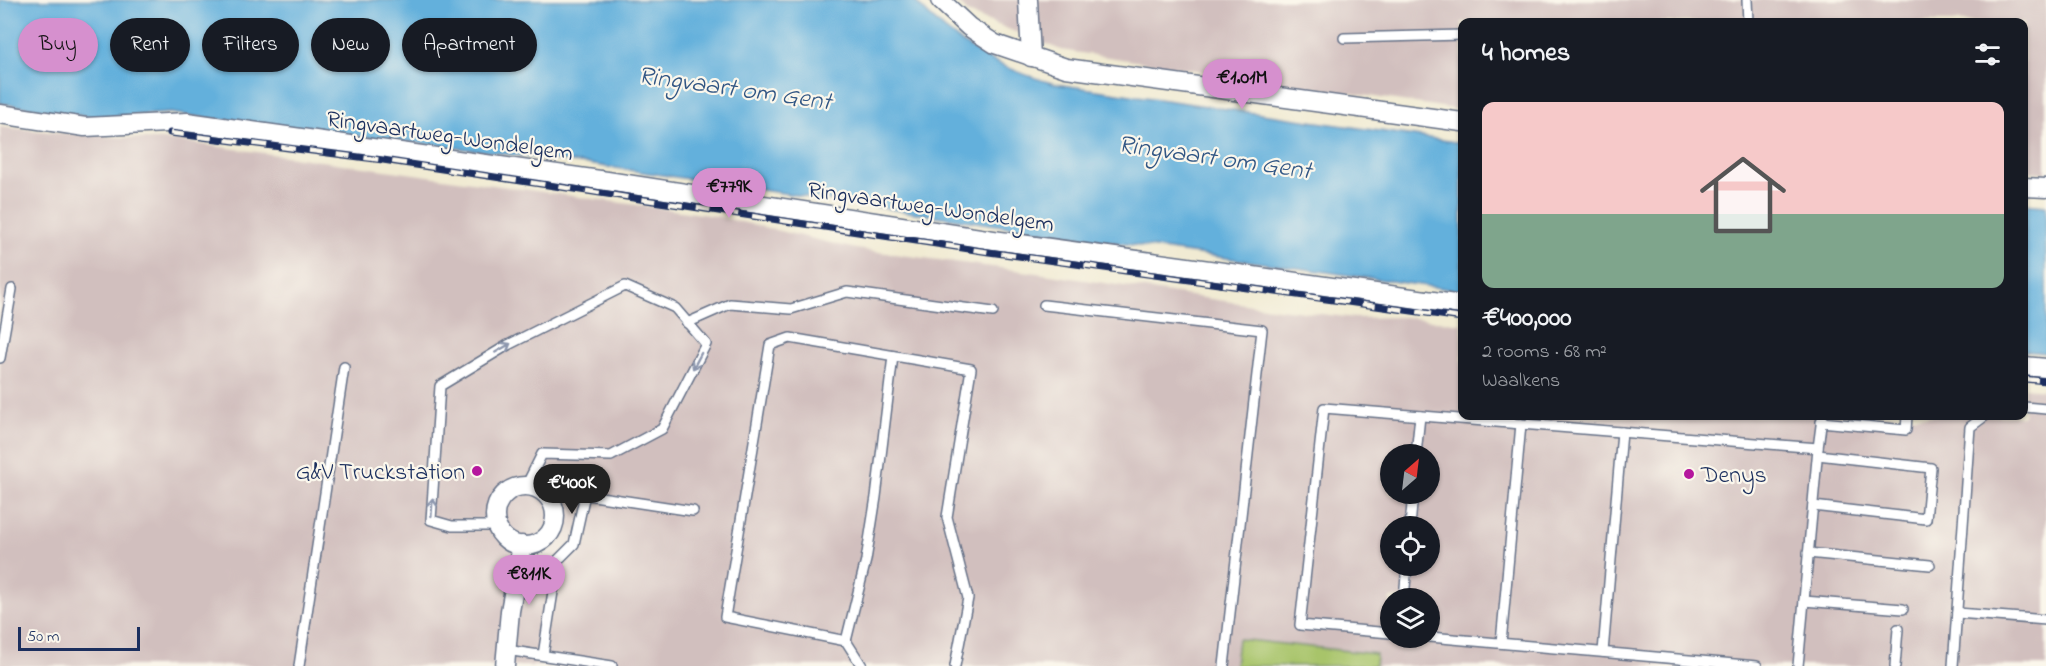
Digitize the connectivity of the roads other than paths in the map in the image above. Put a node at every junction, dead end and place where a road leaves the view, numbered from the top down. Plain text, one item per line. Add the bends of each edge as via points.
1 (940, 0) edge
2 (1028, 0) edge
3 (1747, 0) edge
4 (1748, 18) edge
5 (1458, 35) edge
6 (1344, 38) dead end
7 (1031, 57) junction
8 (0, 114) edge
9 (1458, 121) edge
10 (12, 289) dead end
11 (1458, 304) edge
12 (1044, 305) dead end
13 (993, 312) dead end
14 (687, 322) junction
15 (893, 356) junction
16 (0, 358) edge
17 (2028, 366) edge
18 (344, 367) dead end
19 (2046, 368) edge
20 (2028, 407) edge
21 (2046, 409) edge
22 (1419, 416) junction
23 (1458, 419) edge
24 (1470, 420) edge
25 (1822, 420) edge
26 (1830, 420) edge
27 (1907, 420) edge
28 (1980, 420) edge
29 (1521, 424) junction
30 (1622, 432) junction
31 (1417, 444) edge
32 (1818, 452) junction
33 (526, 486) junction
34 (544, 493) junction
35 (585, 494) junction
36 (1813, 506) junction
37 (693, 511) dead end
38 (496, 526) junction
39 (522, 545) junction
40 (1809, 553) junction
41 (1930, 565) dead end
42 (1804, 601) junction
43 (1903, 609) dead end
44 (1957, 613) junction
45 (2046, 620) edge
46 (1898, 629) dead end
47 (1380, 632) edge
48 (1440, 638) edge
49 (846, 641) junction
50 (1502, 643) junction
51 (1603, 652) junction
52 (543, 656) junction
53 (505, 658) edge
54 (554, 662) edge
55 (1677, 662) edge
56 (298, 666) edge
57 (612, 666) edge
58 (862, 666) edge
59 (955, 666) edge
60 (1224, 666) edge
61 (1756, 666) edge
62 (1798, 666) edge
63 (1895, 666) edge
64 (1953, 666) edge

1 - 7 street via 995,44
2 - 7 street
3 - 4 lane
5 - 6 lane
7 - 9 street via 1066,68
8 - 11 street, Ringvaartweg-Wondelgem via 85,127 187,122
10 - 16 lane
12 - 60 lane via 1262,330
13 - 14 lane via 847,292 791,309 730,304
14 -> 33 lane via 706,344 662,429 611,456 542,454
38 -> 14 lane via 452,526 431,520 440,386 508,345 625,286 675,308
15 - 49 lane via 868,549
15 - 49 lane via 790,338 770,345 725,617
15 - 59 lane via 971,369 947,517 968,598
17 - 19 street
18 - 56 lane
20 - 21 lane
22 - 23 lane
22 - 31 lane
22 - 47 lane via 1324,408 1300,625
24 - 29 lane
25 - 32 lane
26 - 27 lane via 1906,430
28 - 44 lane via 1970,427
29 - 30 lane
29 - 50 lane
30 - 32 lane
30 - 51 lane
32 - 36 lane
32 - 36 lane via 1931,468 1926,519
33 - 34 street
33 - 38 street via 516,487 500,498 494,516
34 - 35 lane
34 - 39 street via 554,510 551,530 537,543
35 - 37 lane
35 - 52 lane via 574,544 558,560
36 - 40 lane
38 - 39 street via 508,541
39 - 53 street
40 - 41 lane
40 - 42 lane
42 - 43 lane
42 - 62 lane
44 - 45 lane
44 - 64 lane
46 - 63 lane
48 - 50 lane
49 - 58 lane
50 - 51 lane
51 - 55 lane
52 - 53 lane
52 - 54 lane
54 - 57 lane
55 - 61 lane

